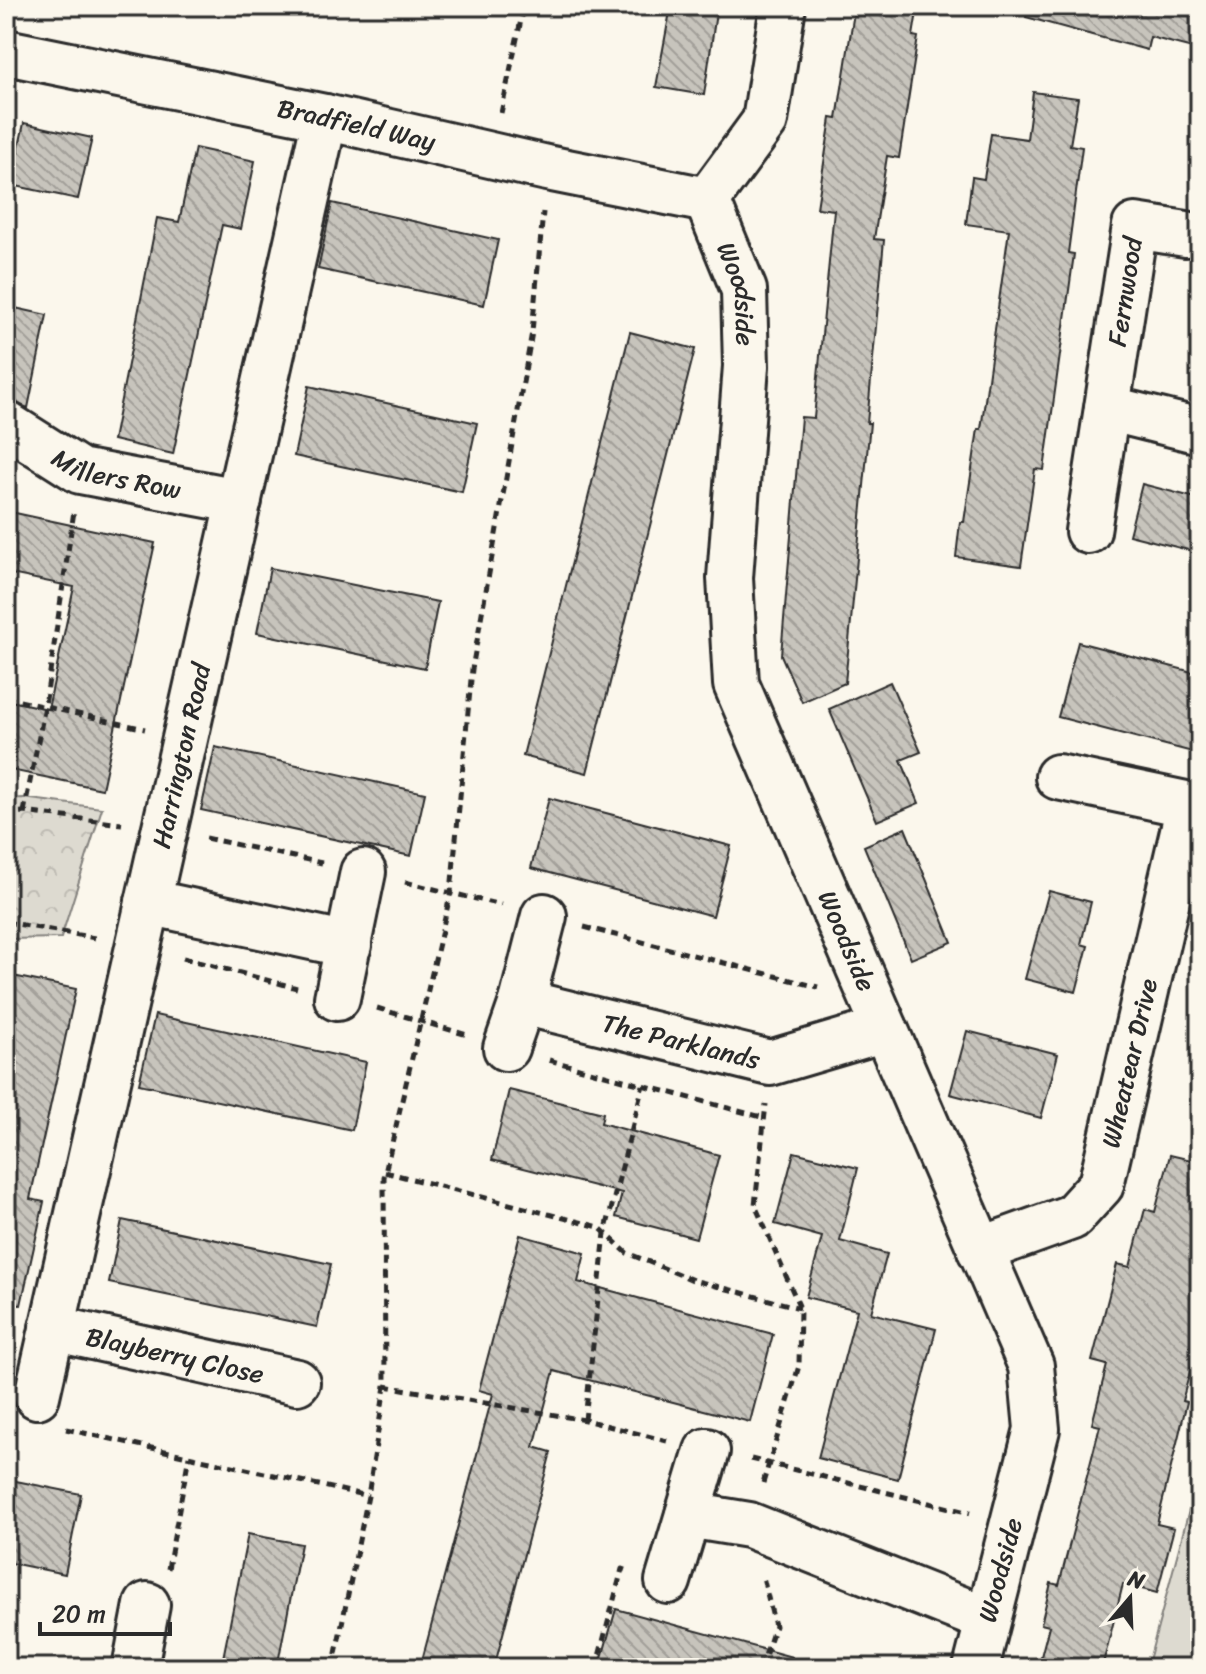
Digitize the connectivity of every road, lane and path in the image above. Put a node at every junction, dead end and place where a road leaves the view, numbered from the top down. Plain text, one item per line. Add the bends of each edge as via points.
1 (524, 6) edge
2 (783, 6) edge
3 (6, 52) edge
4 (325, 117) junction
5 (492, 153) junction
6 (547, 168) junction
7 (707, 200) junction
8 (1186, 234) dead end
9 (1107, 408) junction
10 (6, 424) edge
11 (1200, 431) edge
12 (80, 471) junction
13 (239, 501) junction
14 (1088, 531) dead end
15 (6, 698) edge
16 (45, 706) junction
17 (185, 739) junction
18 (1058, 777) dead end
19 (1194, 806) edge
20 (24, 812) junction
21 (6, 813) edge
22 (165, 829) junction
23 (363, 872) junction
24 (451, 892) junction
25 (148, 902) junction
26 (544, 916) junction
27 (6, 922) edge
28 (349, 945) junction
29 (138, 947) junction
30 (337, 998) junction
31 (522, 1002) junction
32 (879, 1015) junction
33 (421, 1019) junction
34 (506, 1048) junction
35 (770, 1063) junction
36 (643, 1085) junction
37 (765, 1118) junction
38 (385, 1172) junction
39 (605, 1233) junction
40 (980, 1250) junction
41 (800, 1308) junction
42 (52, 1328) junction
43 (297, 1382) dead end
44 (385, 1386) junction
45 (48, 1412) joint
46 (585, 1420) junction
47 (707, 1451) junction
48 (189, 1456) junction
49 (769, 1463) junction
50 (368, 1496) junction
51 (688, 1515) junction
52 (1012, 1524) junction
53 (749, 1525) junction
54 (668, 1581) joint
55 (147, 1605) joint
56 (986, 1619) junction
57 (135, 1668) edge
58 (333, 1668) edge
59 (596, 1668) edge
60 (761, 1668) edge
61 (976, 1668) edge

1 - 5 path
2 - 7 street via 765,121
3 - 4 street, Bradfield Way
4 - 5 street, Bradfield Way
4 - 13 street, Harrington Road
5 - 6 street, Bradfield Way
6 - 7 street, Bradfield Way
6 - 24 path via 532,332 472,669
7 - 32 street, Woodside via 744,290 746,366 730,578 736,684
8 - 9 street, Fernwood via 1135,226
9 - 11 street
9 - 14 street, Fernwood
10 - 12 street, Millers Row
12 - 13 street, Millers Row
12 - 16 path
13 - 17 street, Harrington Road
15 - 16 path
16 - 17 path
16 - 20 path
17 - 22 street, Harrington Road
18 - 19 street, Wheatear Drive
19 - 40 street, Wheatear Drive via 1101,1185 1072,1217
20 - 21 path
20 - 22 path
22 - 23 path
22 - 25 street, Harrington Road
23 - 24 path
23 - 28 street
24 - 26 path
24 - 33 path
25 - 28 street
25 - 29 street, Harrington Road
26 - 31 street
26 - 32 path
27 - 29 path
28 - 30 street
29 - 30 path
29 - 42 street, Harrington Road
30 - 33 path
31 - 34 street
31 - 35 street, The Parklands
32 - 35 street, The Parklands
32 - 40 street, Woodside
33 - 34 path
33 - 38 path
34 - 36 path
35 - 37 path
36 - 37 path
36 - 39 path
37 - 41 path via 755,1205
38 - 39 path via 599,1227
38 - 44 path
39 - 41 path via 627,1253 693,1280
39 - 46 path
40 - 52 street, Woodside via 1031,1366 1037,1429
41 - 49 path via 799,1366
42 - 43 street, Blayberry Close
42 - 45 street, Harrington Road
44 - 46 path
44 - 50 path
45 - 48 path
46 - 47 path
47 - 49 path
47 - 51 street
48 - 50 path
48 - 55 path via 161,1608
49 - 52 path
49 - 53 path
50 - 58 path
51 - 53 street
51 - 54 street
52 - 56 street, Woodside
53 - 56 street
53 - 60 path via 775,1626
54 - 59 path via 622,1569
55 - 57 street
56 - 61 street, Woodside

